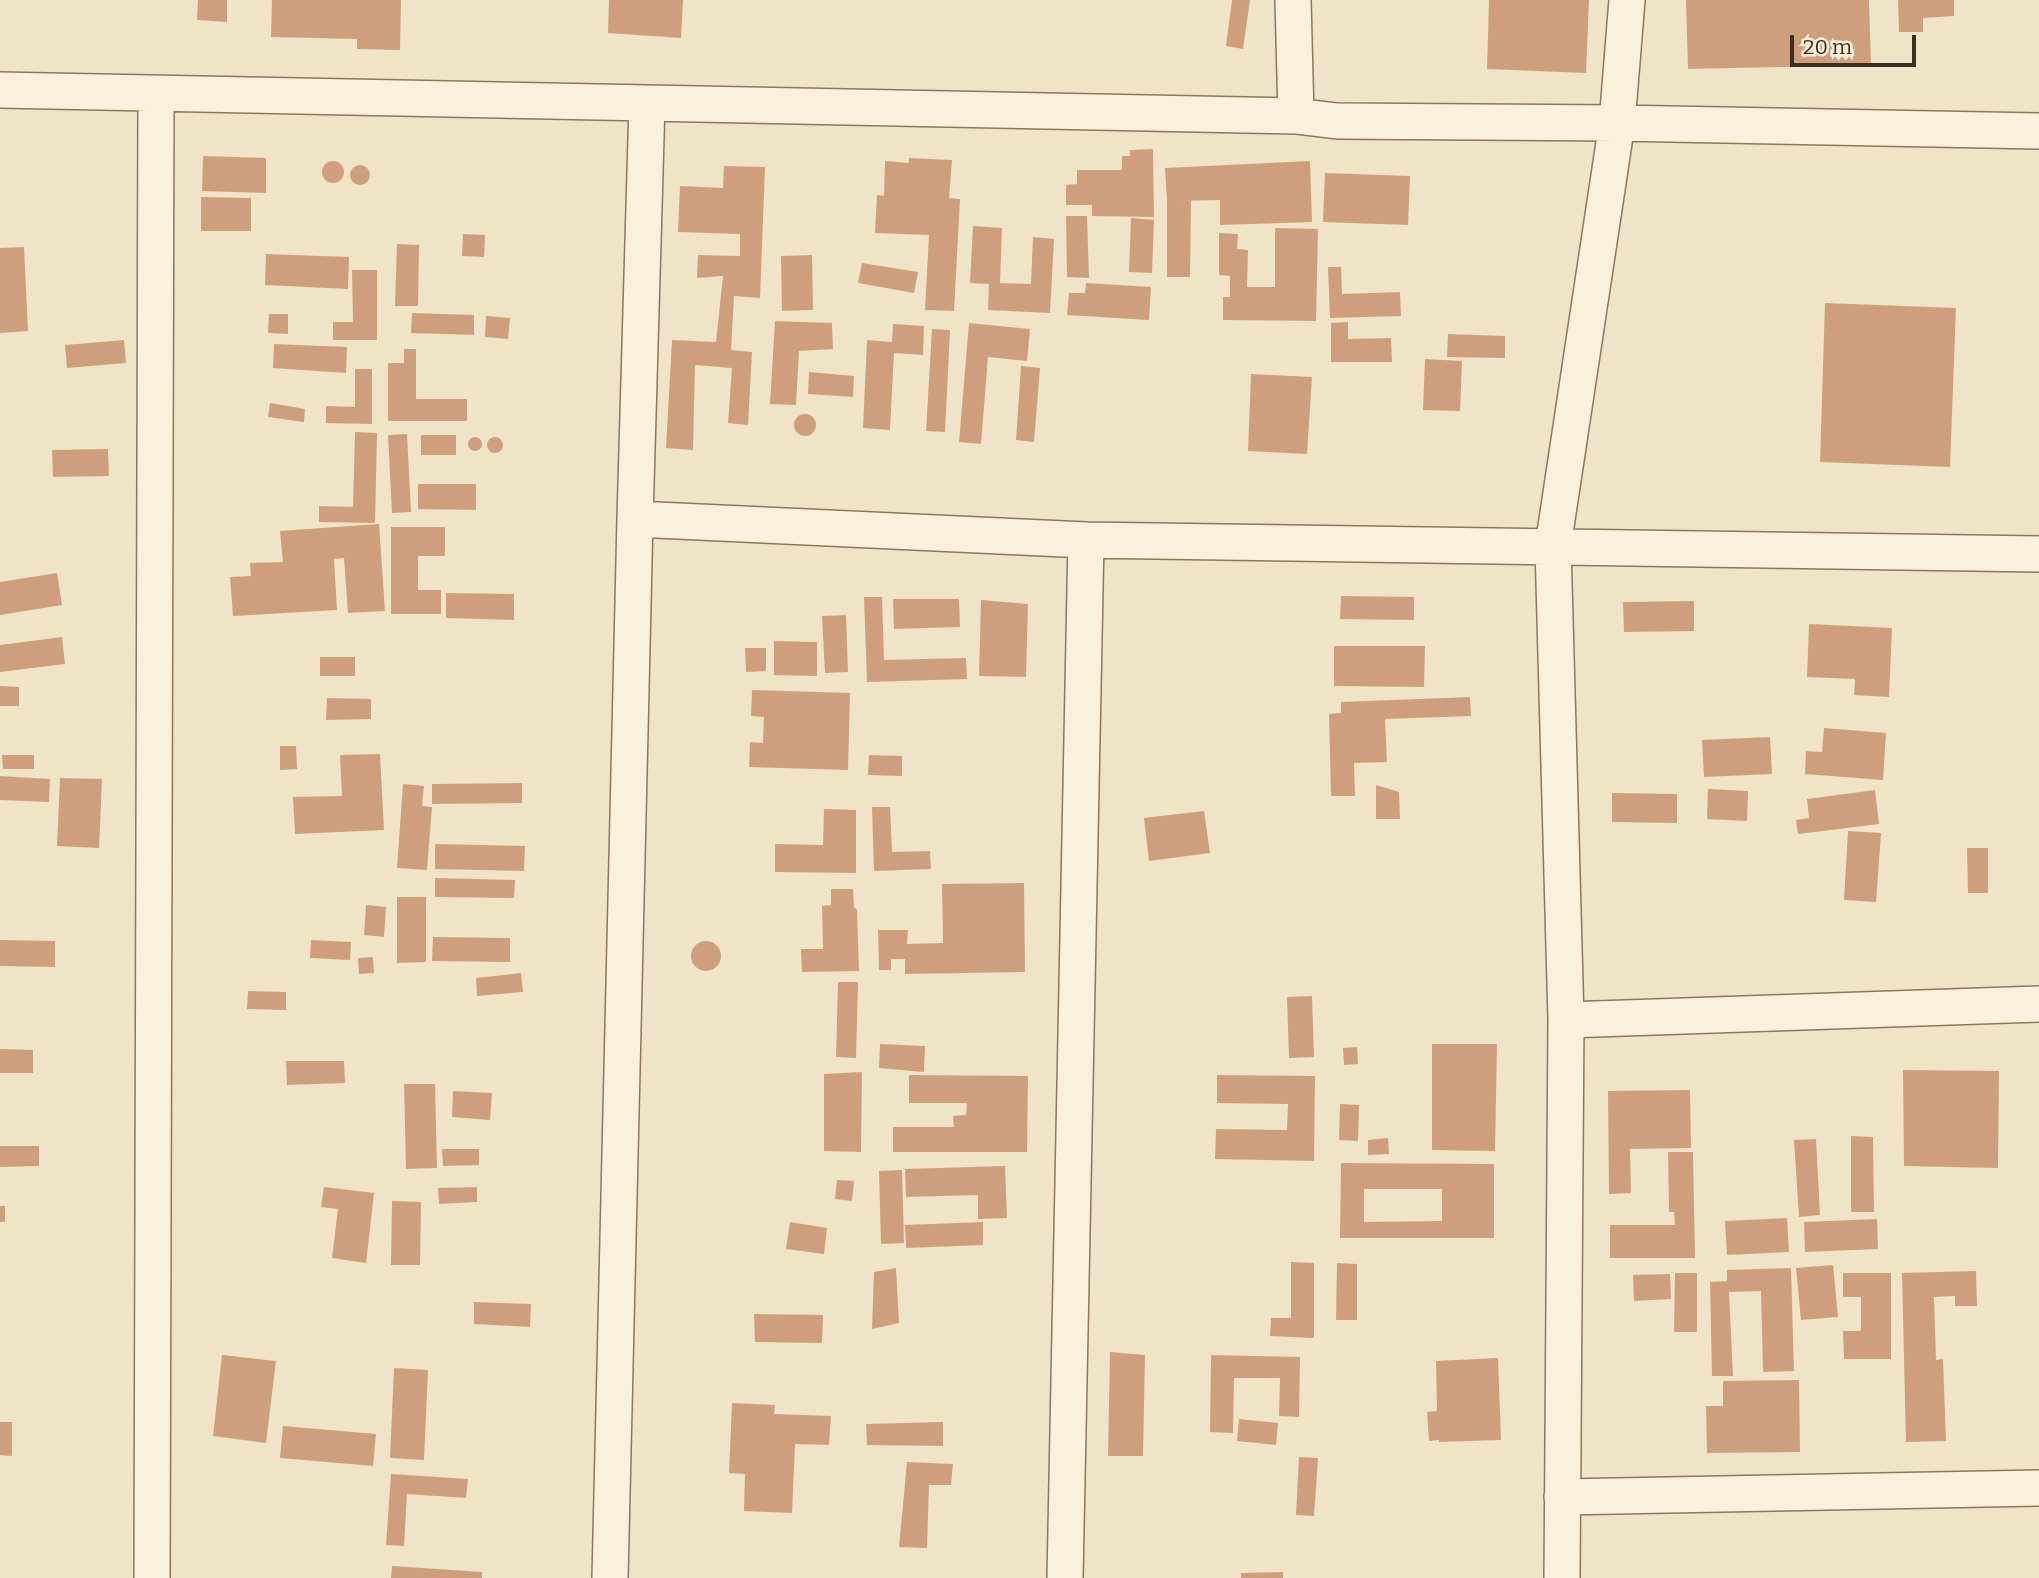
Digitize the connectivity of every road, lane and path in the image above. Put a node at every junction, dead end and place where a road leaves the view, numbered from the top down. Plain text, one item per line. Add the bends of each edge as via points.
1 (1293, 0) edge
2 (1627, 0) edge
3 (0, 90) edge
4 (156, 94) junction
5 (647, 103) junction
6 (1296, 116) junction
7 (1617, 123) junction
8 (2039, 131) edge
9 (635, 519) junction
10 (1086, 540) junction
11 (1553, 546) junction
12 (2039, 554) edge
13 (2039, 1003) edge
14 (1566, 1020) junction
15 (2039, 1488) edge
16 (1562, 1497) junction
17 (152, 1578) edge
18 (610, 1578) edge
19 (1065, 1578) edge
20 (1562, 1578) edge

1 - 6 street
2 - 7 street
3 - 4 street
4 - 5 street
4 - 17 street
5 - 6 street
5 - 9 street
6 - 7 street via 1337,121
7 - 8 street
7 - 11 street
9 - 10 street
9 - 18 street
10 - 11 street
10 - 19 street
11 - 12 street
11 - 14 street
13 - 14 street
14 - 16 street
15 - 16 street
16 - 20 street

